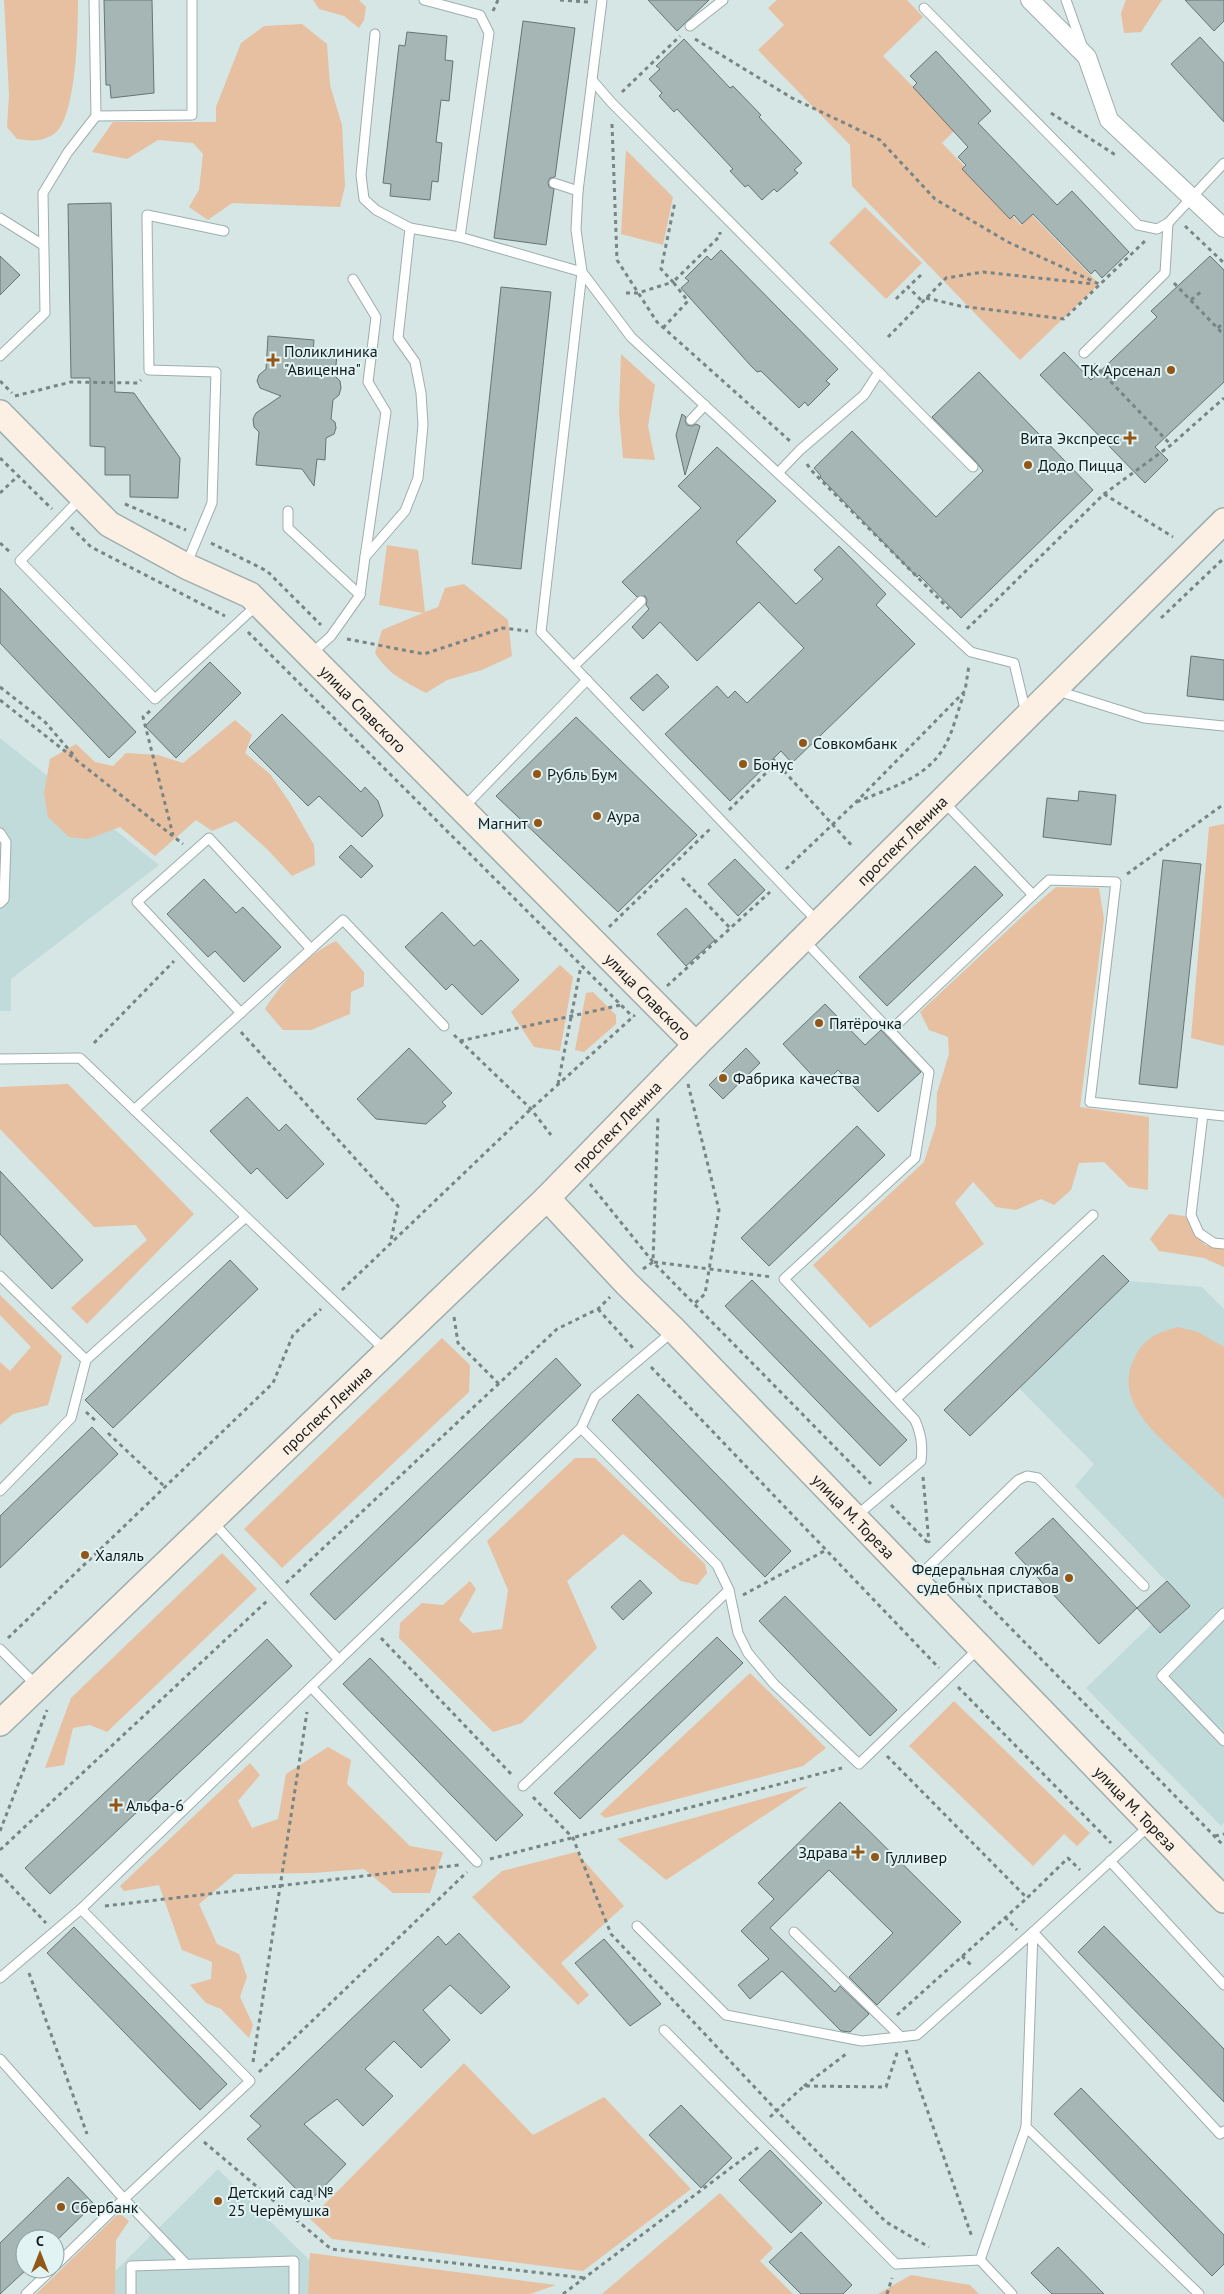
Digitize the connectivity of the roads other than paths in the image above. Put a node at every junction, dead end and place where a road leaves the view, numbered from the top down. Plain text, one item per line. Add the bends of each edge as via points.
1 (94, 0) edge
2 (192, 0) edge
3 (424, 0) edge
4 (723, 0) edge
5 (1030, 0) edge
6 (1066, 0) edge
7 (602, 1) edge
8 (924, 8) dead end
9 (687, 29) road end
10 (375, 34) dead end
11 (1087, 58) junction
12 (592, 80) junction
13 (96, 116) junction
14 (1224, 163) edge
15 (554, 183) dead end
16 (578, 191) junction
17 (1192, 197) junction
18 (0, 218) edge
19 (1172, 220) junction
20 (410, 228) junction
21 (1224, 228) edge
22 (224, 232) dead end
23 (460, 237) junction
24 (44, 245) junction
25 (582, 272) junction
26 (353, 278) dead end
27 (1084, 353) road end
28 (0, 356) edge
29 (879, 372) junction
30 (7, 405) edge
31 (705, 405) junction
32 (691, 420) dead end
33 (972, 467) dead end
34 (778, 473) junction
35 (82, 497) junction
36 (288, 511) dead end
37 (1222, 527) edge
38 (365, 557) junction
39 (186, 566) junction
40 (360, 595) junction
41 (641, 601) dead end
42 (259, 604) junction
43 (310, 655) junction
44 (574, 666) junction
45 (587, 680) junction
46 (1052, 690) junction
47 (1026, 716) junction
48 (1224, 726) edge
49 (942, 800) junction
50 (462, 809) junction
51 (0, 833) edge
52 (1033, 896) junction
53 (0, 903) edge
54 (811, 931) junction
55 (311, 949) junction
56 (241, 1013) junction
57 (444, 1026) road end
58 (890, 1031) junction
59 (696, 1045) junction
60 (0, 1059) edge
61 (134, 1110) junction
62 (1203, 1114) junction
63 (1224, 1116) edge
64 (547, 1198) junction
65 (1093, 1215) dead end
66 (246, 1217) junction
67 (1224, 1244) edge
68 (0, 1276) edge
69 (674, 1330) junction
70 (386, 1351) junction
71 (86, 1360) junction
72 (896, 1399) junction
73 (581, 1428) junction
74 (0, 1490) edge
75 (854, 1517) junction
76 (211, 1520) junction
77 (915, 1580) junction
78 (1144, 1586) dead end
79 (729, 1590) junction
80 (1224, 1613) edge
81 (980, 1647) junction
82 (0, 1649) edge
83 (339, 1660) junction
84 (311, 1687) junction
85 (43, 1696) junction
86 (0, 1723) edge
87 (1224, 1740) edge
88 (523, 1786) road end
89 (1151, 1824) junction
90 (1110, 1861) junction
91 (477, 1862) road end
92 (1223, 1898) edge
93 (81, 1909) junction
94 (637, 1926) dead end
95 (794, 1932) dead end
96 (1033, 1932) junction
97 (0, 1978) edge
98 (1224, 1985) edge
99 (664, 2030) dead end
100 (901, 2038) junction
101 (0, 2059) edge
102 (1026, 2127) junction
103 (1224, 2131) edge
104 (124, 2199) junction
105 (65, 2256) edge
106 (980, 2260) junction
107 (186, 2264) junction
108 (42, 2279) edge
109 (26, 2294) edge
110 (131, 2294) edge
111 (294, 2294) edge
112 (1012, 2294) edge
113 (1199, 2294) edge

1 - 13 lane
2 - 13 lane via 192,115
3 - 23 lane via 480,15 490,33
4 - 9 lane
5 - 11 street
6 - 11 lane
7 - 12 lane
8 - 19 lane via 1138,225 1157,229
10 - 20 lane via 361,175 364,199 376,210
11 - 17 street via 1109,120
12 - 16 lane
12 - 29 lane
13 - 24 lane via 68,152 43,193
14 - 17 lane
15 - 16 lane
16 - 25 lane via 576,230
17 - 19 lane
17 - 21 street
18 - 24 lane
19 - 27 lane via 1165,273
20 - 23 lane
20 - 38 lane via 398,338 415,362 421,393 423,425 418,478 405,511
22 - 39 lane via 147,215 149,370 216,372 212,504
23 - 25 lane
24 - 28 lane via 44,313
25 - 31 lane via 631,337
25 - 44 lane via 541,632
26 - 38 lane via 376,317 368,382 386,412
29 - 33 lane
29 - 34 lane via 864,395
30 - 35 street, улица Славского
31 - 32 lane
31 - 34 lane
34 - 47 lane via 970,652 1014,663
35 - 39 street, улица Славского via 109,524
35 - 42 lane via 20,561 155,699
36 - 40 lane via 288,528
37 - 46 street, проспект Ленина
38 - 40 lane
39 - 42 street, улица Славского via 250,595
40 - 43 lane via 331,636
41 - 44 lane
42 - 43 street, улица Славского
43 - 50 street, улица Славского
44 - 45 lane
45 - 50 lane
45 - 54 lane via 779,880
46 - 47 street, проспект Ленина
46 - 48 lane via 1144,718
47 - 49 street, проспект Ленина
49 - 52 lane
49 - 54 street, проспект Ленина
50 - 59 street, улица Славского
51 - 53 lane via 6,842 4,899
52 - 58 lane
52 - 62 lane via 1050,880 1116,882 1090,1102
54 - 58 lane
54 - 59 street, проспект Ленина
55 - 56 lane
55 - 56 lane via 209,838 137,902
55 - 57 lane via 343,920
56 - 61 lane
58 - 72 lane via 929,1072 915,1158 784,1278
59 - 64 street, проспект Ленина
60 - 61 lane via 80,1058
61 - 66 lane
62 - 63 lane
62 - 67 lane via 1191,1215 1199,1233 1214,1243
64 - 69 street, улица М. Тореза
64 - 70 street, проспект Ленина
65 - 72 lane
66 - 70 lane
66 - 71 lane
68 - 71 lane
69 - 73 lane via 595,1397
69 - 75 street, улица М. Тореза
70 - 76 street, проспект Ленина
71 - 74 lane via 71,1418
72 - 75 lane via 915,1420 923,1447 921,1461
73 - 79 lane via 716,1565
73 - 83 lane
75 - 77 street, улица М. Тореза
76 - 83 lane
76 - 85 street, проспект Ленина
77 - 78 lane via 1018,1480 1027,1476 1038,1478
77 - 81 street, улица М. Тореза
79 - 81 lane via 738,1633 745,1646 774,1684 859,1764
79 - 88 lane
80 - 87 lane via 1162,1676
81 - 89 street, улица М. Тореза
82 - 85 lane
83 - 84 lane
84 - 91 lane
84 - 93 lane
85 - 86 street, проспект Ленина
89 - 90 lane
89 - 92 street, улица М. Тореза
90 - 96 lane
90 - 98 lane
93 - 97 lane
93 - 104 lane via 250,2082
94 - 100 lane via 726,2016 862,2041
95 - 100 lane
96 - 100 lane via 917,2035
96 - 102 lane
96 - 103 lane via 1220,2134
99 - 106 lane via 896,2264
101 - 104 lane
102 - 106 lane
102 - 113 lane
104 - 105 lane
104 - 107 lane
106 - 112 lane
107 - 110 lane via 131,2266
107 - 111 lane via 294,2261
108 - 109 lane

